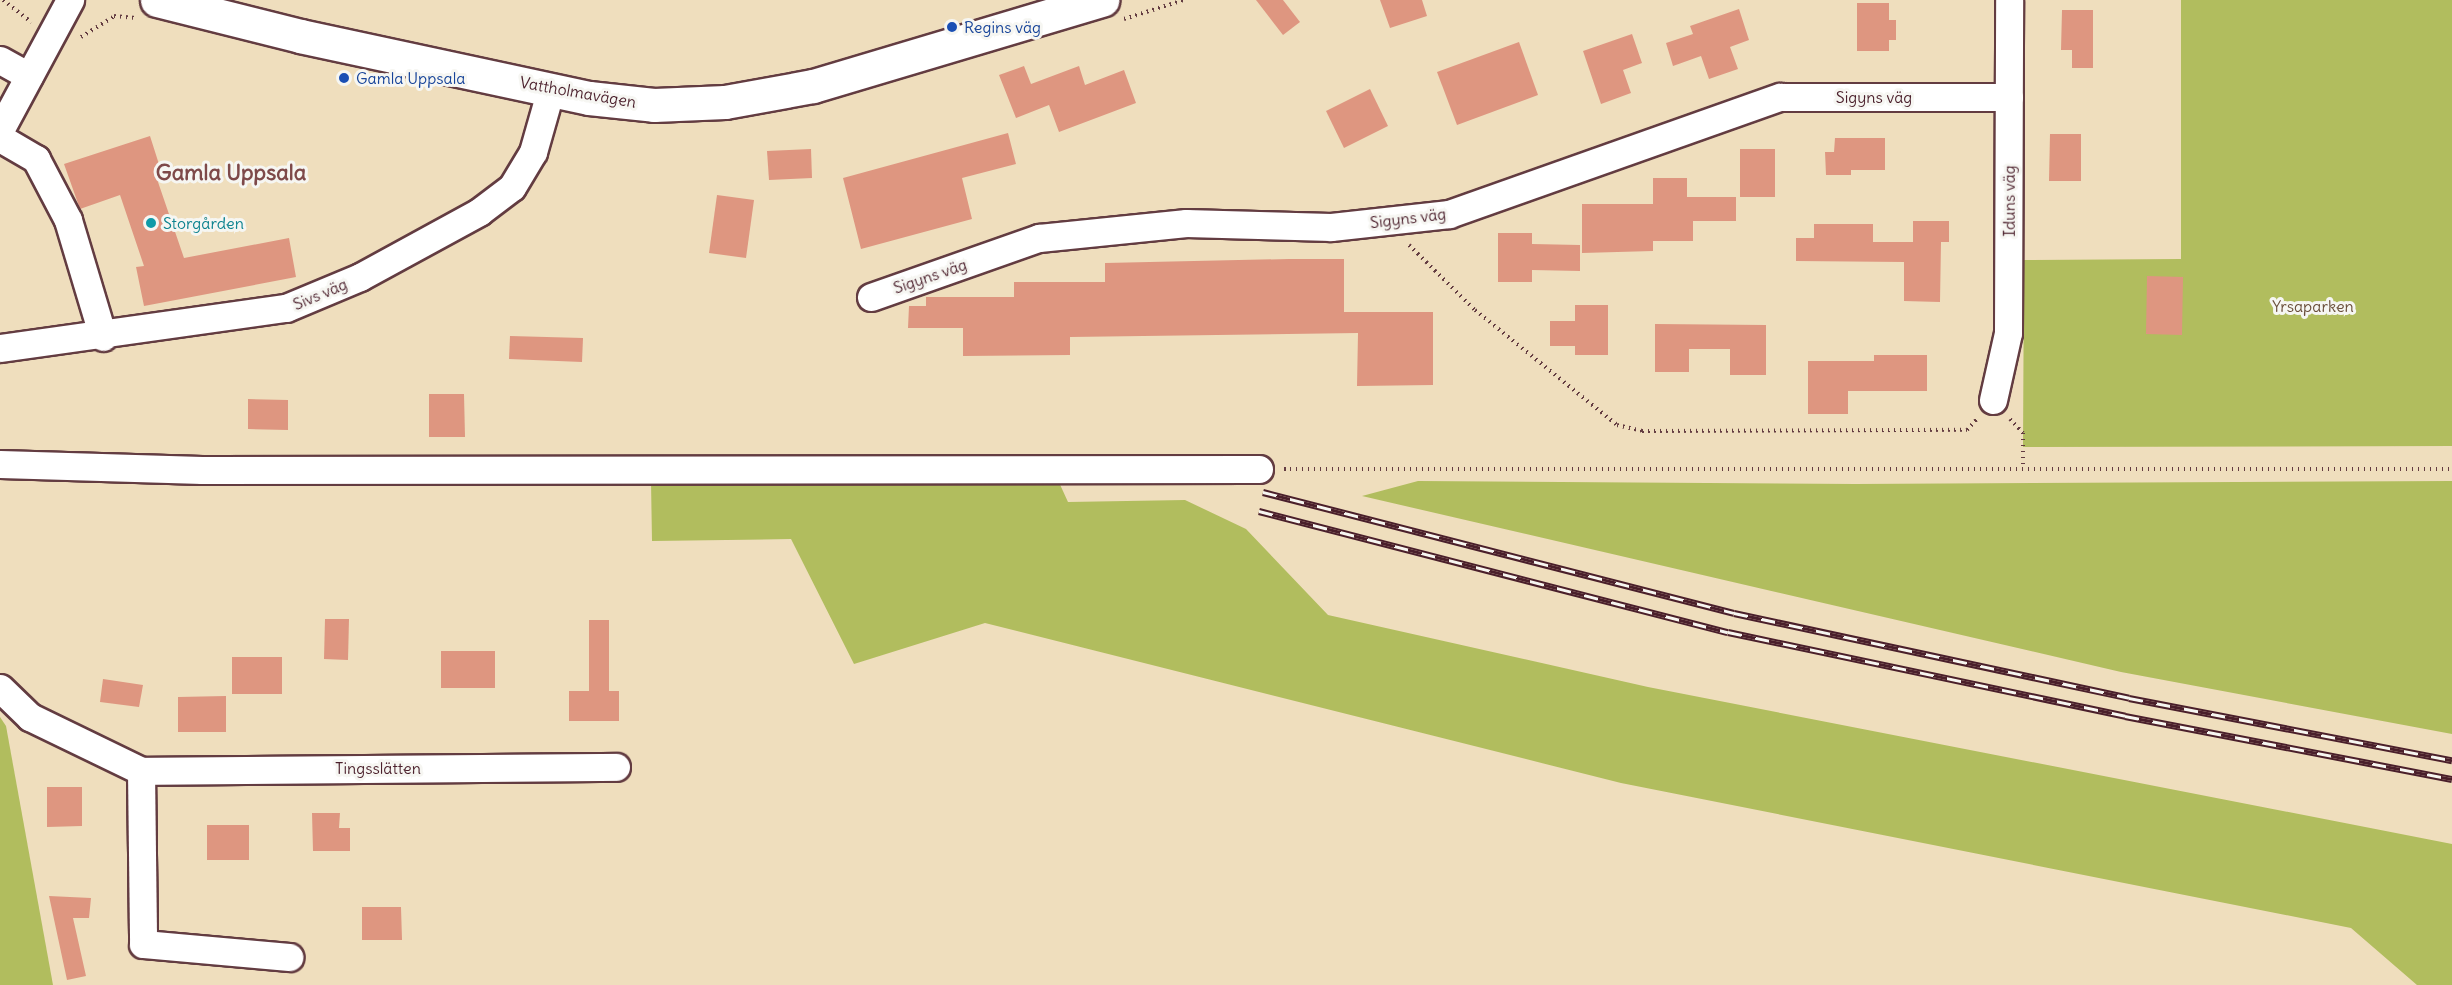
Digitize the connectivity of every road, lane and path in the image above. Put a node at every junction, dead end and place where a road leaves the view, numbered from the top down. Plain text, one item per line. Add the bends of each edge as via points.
1 (3, 0) edge
2 (70, 0) edge
3 (1102, 0) edge
4 (2009, 0) edge
5 (176, 2) edge
6 (53, 32) junction
7 (0, 60) edge
8 (30, 76) junction
9 (551, 89) junction
10 (2009, 97) junction
11 (0, 130) edge
12 (0, 138) edge
13 (1386, 220) junction
14 (871, 297) dead end
15 (103, 337) junction
16 (0, 348) edge
17 (1993, 400) joint
18 (2023, 433) dead end
19 (0, 464) edge
20 (1259, 469) joint
21 (2452, 469) edge
22 (2023, 470) junction
23 (0, 688) edge
24 (616, 766) dead end
25 (141, 771) junction
26 (289, 957) dead end

1 - 6 path via 29,21
2 - 6 street
3 - 9 main road, Vattholmavägen via 813,86 726,102 654,105
4 - 10 street, Iduns väg
5 - 9 main road, Vattholmavägen
6 - 8 street
7 - 8 street
8 - 11 street
9 - 15 street, Sivs väg via 533,152 512,187 479,212 360,277 286,308
10 - 13 street, Sigyns väg via 1780,97 1449,214
10 - 17 street, Iduns väg via 2008,333
12 - 15 street via 36,159 68,220
13 - 14 street, Sigyns väg via 1331,226 1186,223 1039,238
13 - 17 path via 1475,310 1617,425 1642,431 1967,430
15 - 16 street, Sivs väg
18 - 22 path
19 - 20 street via 202,470
20 - 22 path
21 - 22 path
23 - 25 street, Tingsslätten via 30,717
24 - 25 street, Tingsslätten
25 - 26 street via 143,944

